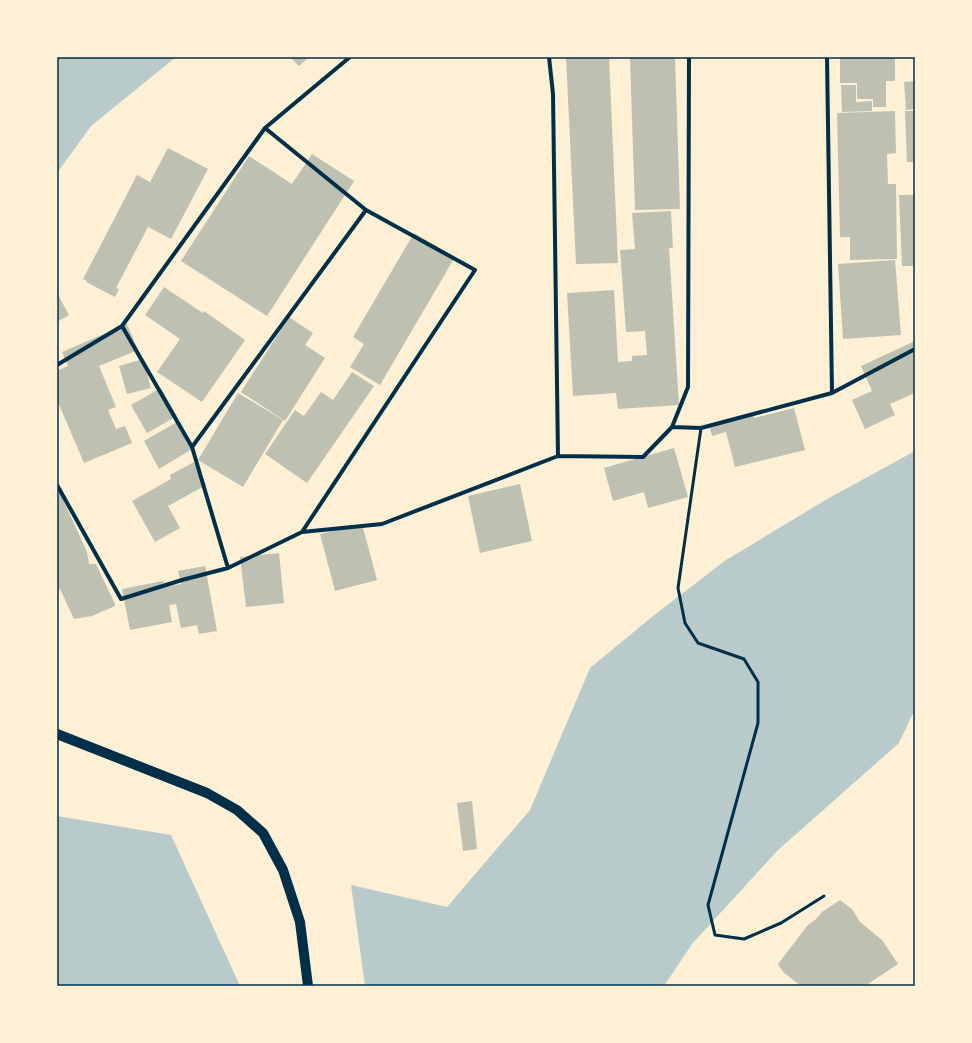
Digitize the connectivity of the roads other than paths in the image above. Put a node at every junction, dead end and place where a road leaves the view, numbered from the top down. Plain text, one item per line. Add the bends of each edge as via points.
1 (350, 57) edge
2 (549, 57) edge
3 (688, 57) edge
4 (828, 57) edge
5 (265, 128) junction
6 (366, 210) junction
7 (122, 326) junction
8 (915, 349) edge
9 (57, 365) edge
10 (832, 393) junction
11 (672, 427) junction
12 (701, 428) junction
13 (192, 448) junction
14 (558, 456) junction
15 (57, 485) edge
16 (302, 532) junction
17 (228, 568) junction
18 (57, 734) edge
19 (824, 896) dead end
20 (308, 986) edge

1 - 5 street
2 - 14 street via 553,94
3 - 11 street via 688,387
4 - 10 street
5 - 6 street
5 - 7 street
6 - 13 street
6 - 16 street via 475,270
7 - 9 street
7 - 13 street
8 - 10 street
10 - 12 street
11 - 12 street
11 - 14 street via 643,457
12 - 19 lane via 678,588 685,623 698,643 744,659 758,682 758,723 708,905 715,936 744,939 781,923
13 - 17 street
14 - 16 street via 382,524
15 - 17 street via 121,599
16 - 17 street
18 - 20 main road via 208,793 237,810 263,833 283,870 300,922

